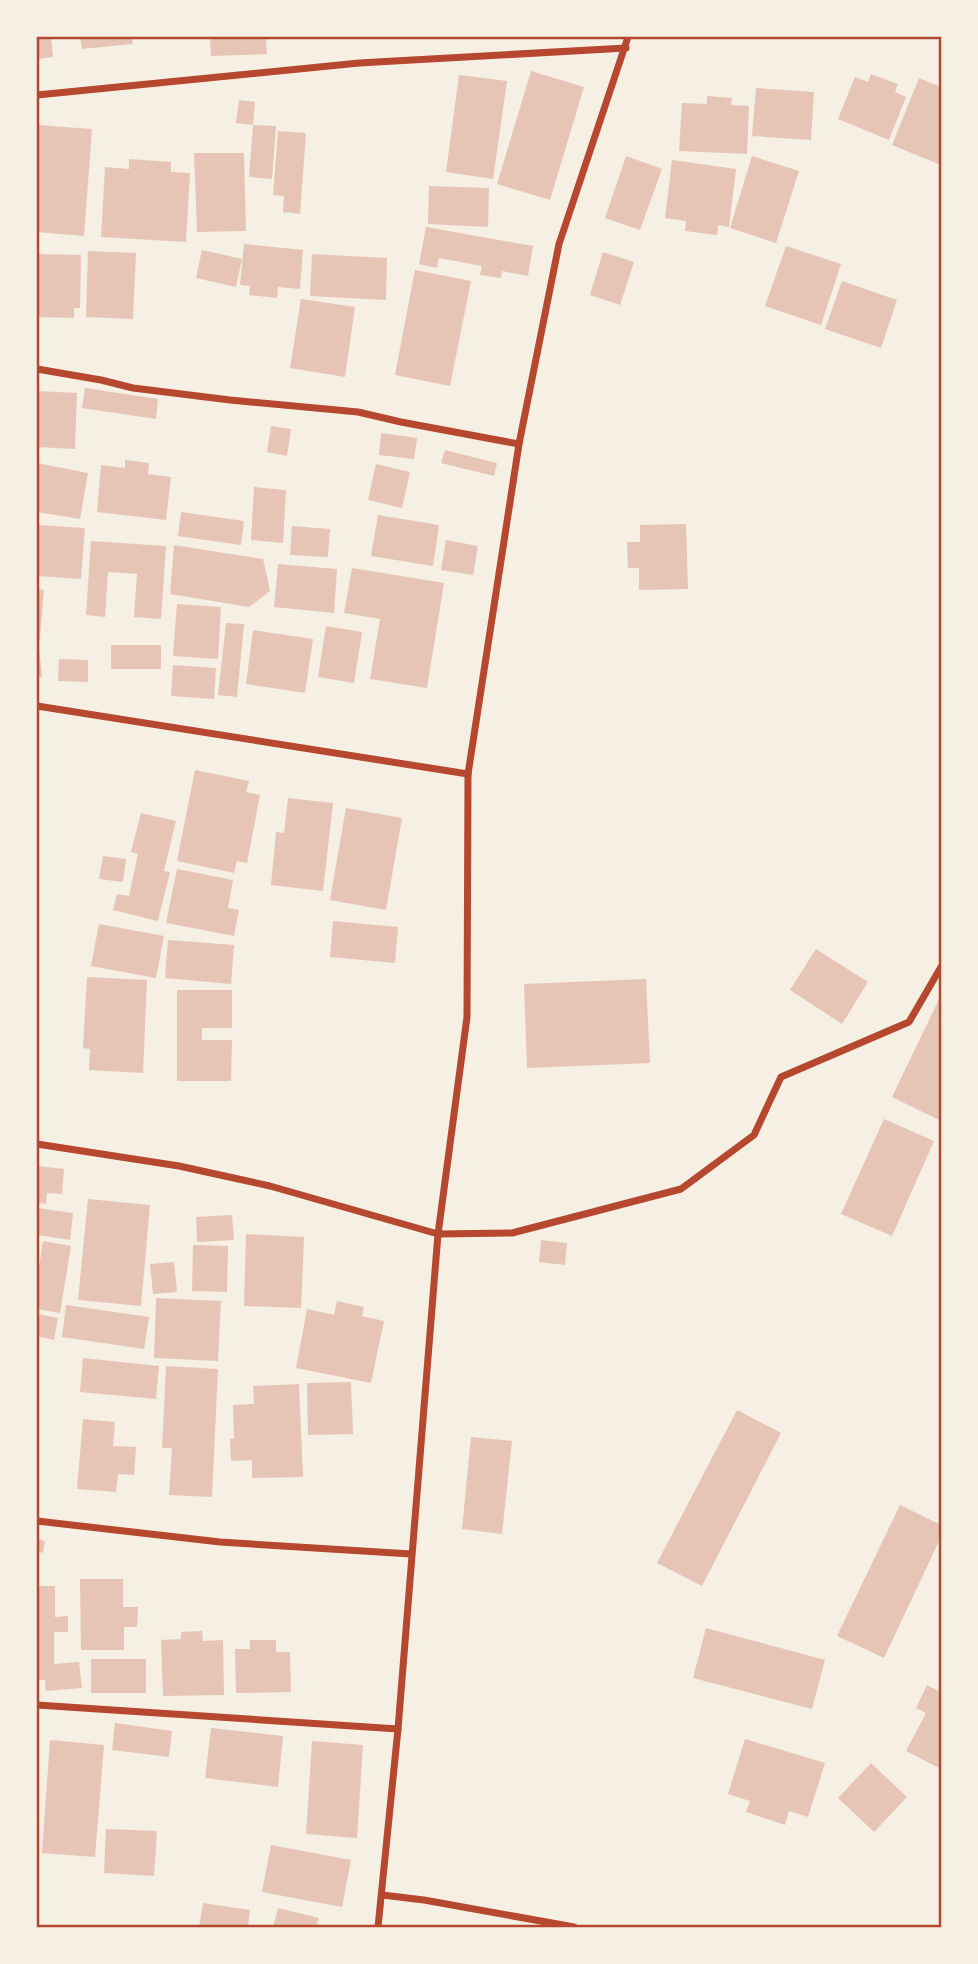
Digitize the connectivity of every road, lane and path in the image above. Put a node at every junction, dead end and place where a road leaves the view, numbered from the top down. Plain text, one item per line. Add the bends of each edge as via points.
1 (628, 37) edge
2 (626, 48) junction
3 (37, 95) edge
4 (37, 369) edge
5 (519, 444) junction
6 (37, 706) edge
7 (468, 774) junction
8 (941, 967) edge
9 (37, 1144) edge
10 (439, 1234) junction
11 (37, 1521) edge
12 (411, 1554) junction
13 (37, 1705) edge
14 (398, 1729) junction
15 (382, 1895) junction
16 (378, 1927) edge
17 (574, 1927) edge

1 - 2 street
2 - 3 street via 359,64
2 - 5 street via 559,244
4 - 5 street via 133,388 358,412
5 - 7 street
6 - 7 street
7 - 10 street via 467,1017
8 - 10 street via 909,1022 781,1077 754,1135 681,1189 512,1233
9 - 10 street via 179,1166 270,1186
10 - 12 street
11 - 12 street via 220,1542
12 - 14 street
13 - 14 street
14 - 15 street
15 - 16 street
15 - 17 street

